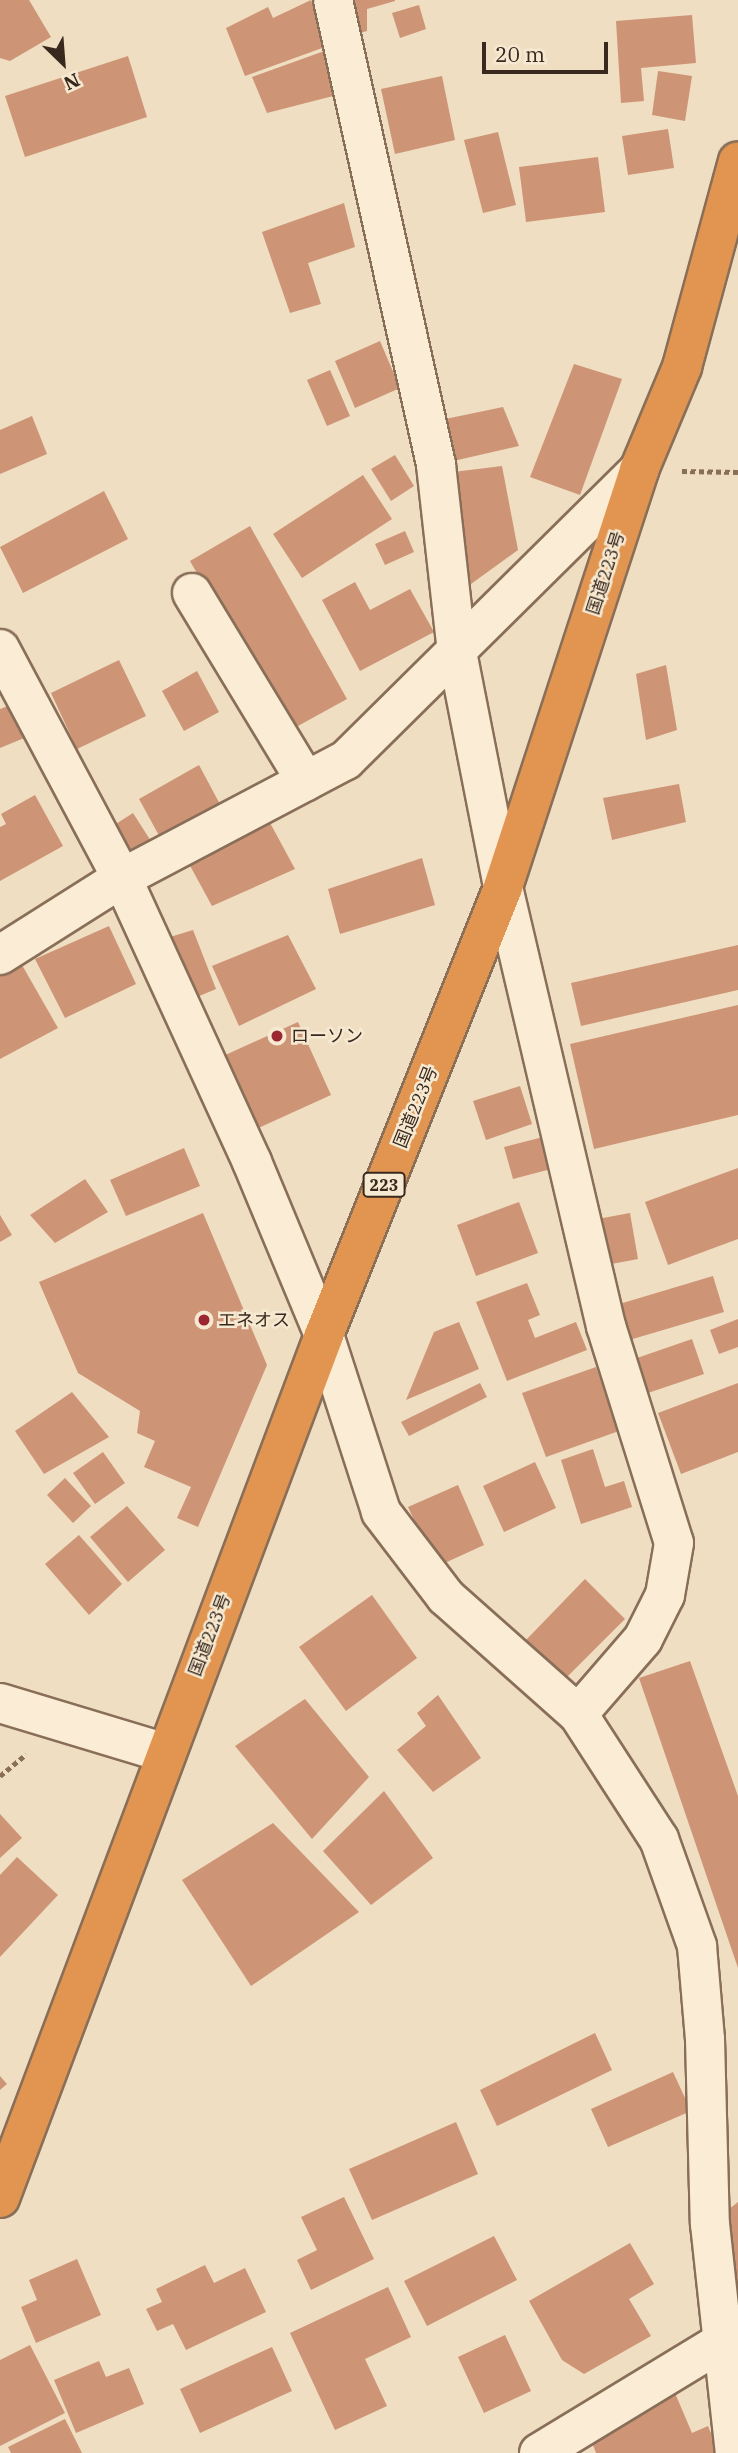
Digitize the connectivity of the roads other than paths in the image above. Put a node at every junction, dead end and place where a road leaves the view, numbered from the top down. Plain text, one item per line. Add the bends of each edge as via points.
1 (333, 0) edge
2 (738, 162) edge
3 (639, 470) junction
4 (192, 593) dead end
5 (0, 649) edge
6 (457, 652) junction
7 (306, 781) junction
8 (122, 878) junction
9 (503, 887) junction
10 (0, 956) edge
11 (324, 1335) junction
12 (0, 1703) edge
13 (578, 1714) junction
14 (166, 1753) junction
15 (0, 2198) edge
16 (731, 2338) edge
17 (540, 2453) edge
18 (735, 2453) edge

1 - 6 street via 436,464
2 - 3 highway, 国道223号 / 223 via 682,368
3 - 6 street
3 - 9 highway, 国道223号 / 223
4 - 7 street
5 - 8 street
6 - 7 street via 346,760
6 - 9 street
7 - 8 street
8 - 10 street
8 - 11 street via 252,1161
9 - 11 highway, 国道223号 / 223
9 - 13 street via 606,1326 674,1543 665,1595 643,1639
11 - 13 street via 381,1512 446,1597
11 - 14 highway, 国道223号 / 223
12 - 14 street
13 - 16 street via 659,1839 696,1946 705,2039 710,2224
14 - 15 highway, 国道223号 / 223
16 - 17 street
16 - 18 street

